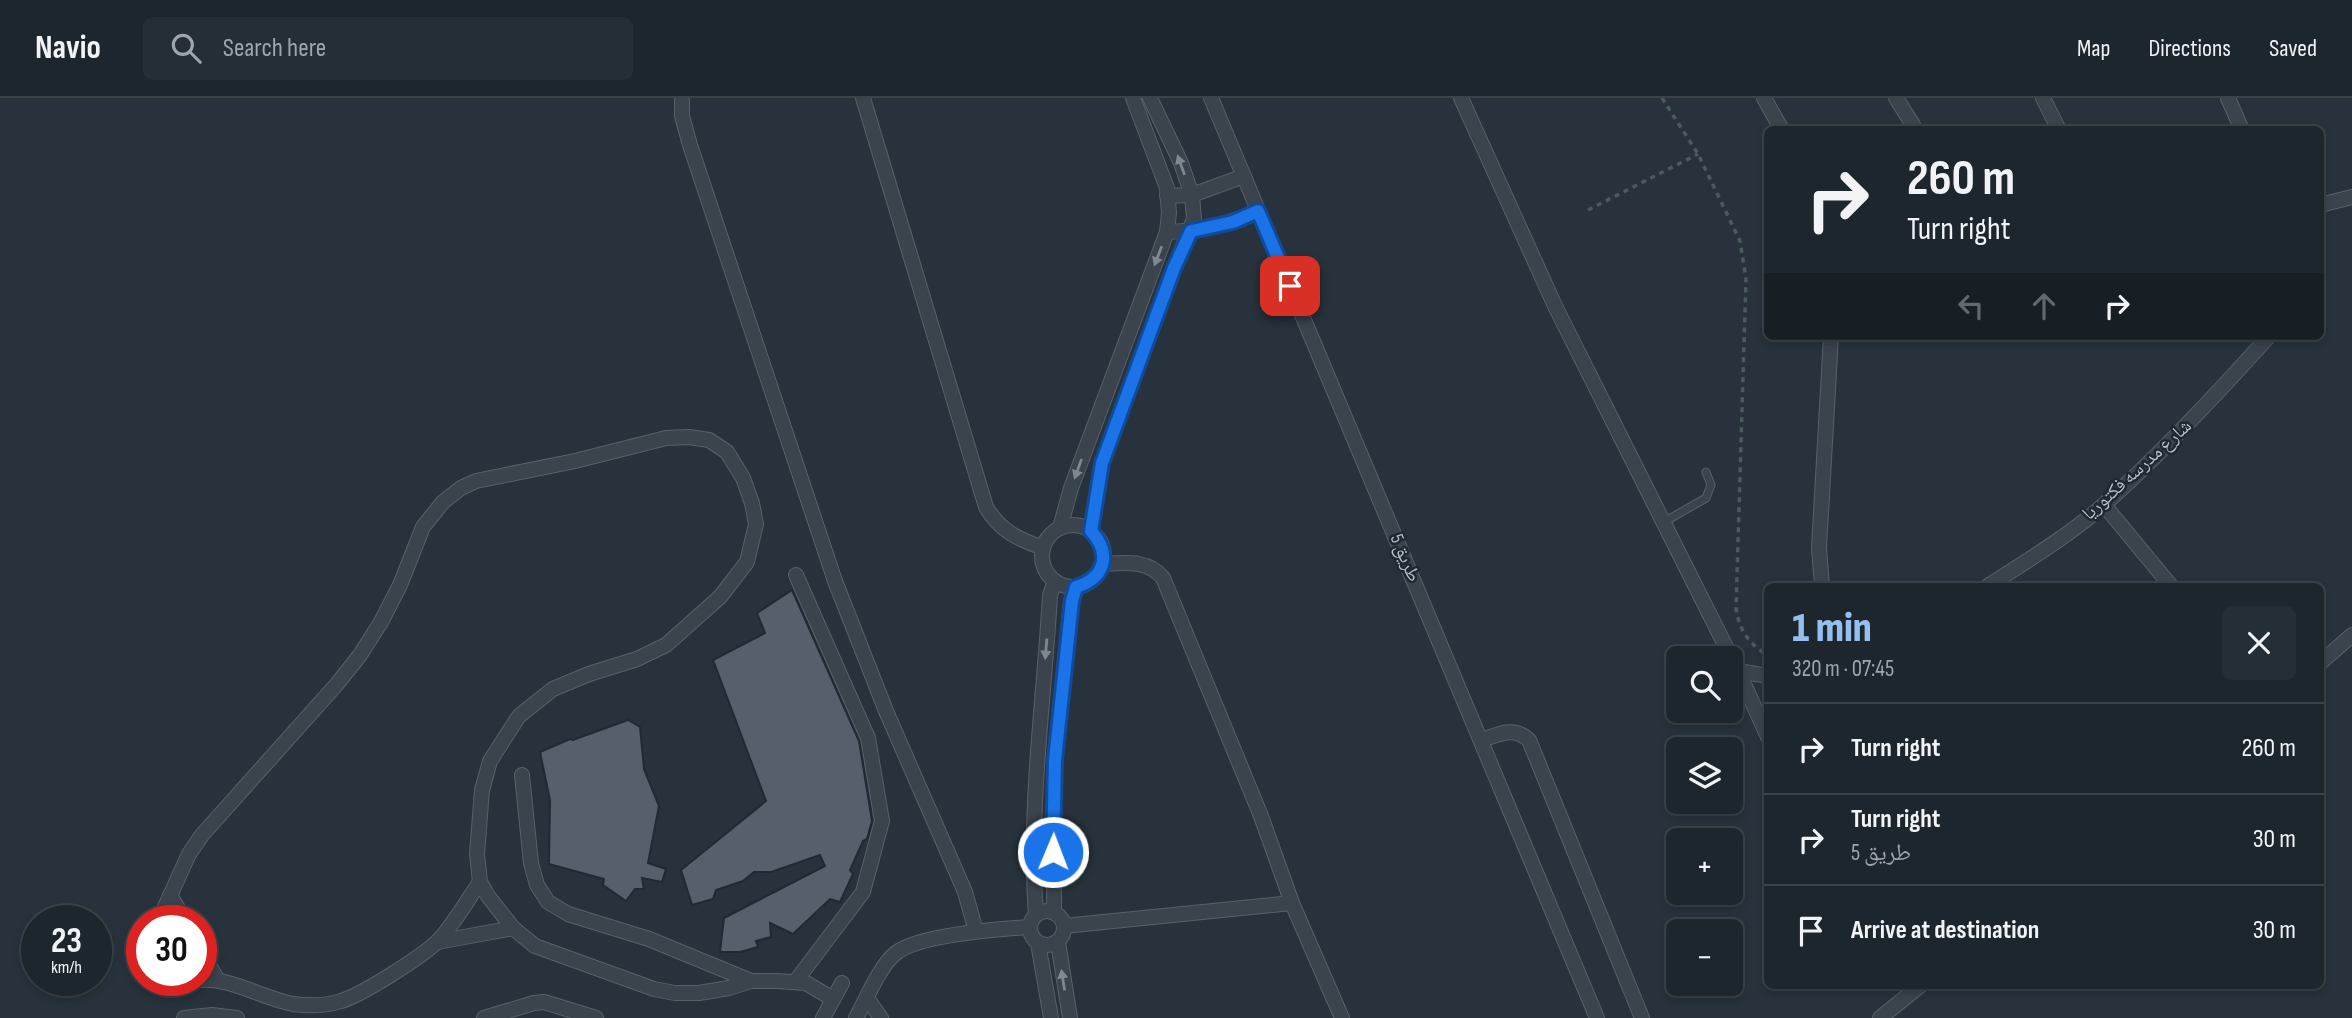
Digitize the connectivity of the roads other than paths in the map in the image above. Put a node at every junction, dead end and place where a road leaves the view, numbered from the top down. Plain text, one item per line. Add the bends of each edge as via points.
1 (682, 98) edge
2 (863, 98) edge
3 (1133, 98) edge
4 (1150, 98) edge
5 (1211, 98) edge
6 (1461, 98) edge
7 (1764, 98) edge
8 (1896, 98) edge
9 (2043, 98) edge
10 (2228, 98) edge
11 (1913, 125) dead end
12 (1780, 126) edge
13 (2057, 126) edge
14 (2240, 126) edge
15 (1244, 176) junction
16 (1192, 195) junction
17 (1167, 196) junction
18 (2352, 197) edge
19 (2324, 204) edge
20 (1258, 211) junction
21 (1191, 231) junction
22 (1167, 232) junction
23 (1831, 340) edge
24 (2265, 340) edge
25 (1706, 472) dead end
26 (2104, 505) junction
27 (1664, 522) junction
28 (1060, 528) junction
29 (1091, 531) junction
30 (1043, 548) junction
31 (1102, 565) junction
32 (796, 575) dead end
33 (1055, 581) junction
34 (1822, 583) edge
35 (1993, 583) edge
36 (2169, 583) edge
37 (1076, 587) junction
38 (2352, 635) edge
39 (1726, 646) edge
40 (2324, 660) edge
41 (1743, 672) edge
42 (1764, 675) edge
43 (1743, 682) edge
44 (1764, 728) edge
45 (1482, 740) junction
46 (522, 775) dead end
47 (480, 882) junction
48 (170, 895) junction
49 (1293, 903) junction
50 (166, 905) edge
51 (176, 905) edge
52 (1054, 913) junction
53 (1033, 921) junction
54 (1064, 926) junction
55 (513, 928) junction
56 (976, 932) junction
57 (437, 942) junction
58 (1058, 942) junction
59 (1038, 943) junction
60 (217, 979) edge
61 (751, 981) junction
62 (795, 982) junction
63 (842, 983) dead end
64 (1915, 989) edge
65 (867, 998) junction
66 (833, 999) junction
67 (184, 1018) edge
68 (237, 1018) edge
69 (484, 1018) edge
70 (596, 1018) edge
71 (823, 1018) edge
72 (856, 1018) edge
73 (881, 1018) edge
74 (1051, 1018) edge
75 (1070, 1018) edge
76 (1342, 1018) edge
77 (1597, 1018) edge
78 (1642, 1018) edge
79 (1880, 1018) edge

1 - 56 street via 690,145 835,581 965,892
2 - 30 street via 982,497 993,520 1004,530
3 - 17 street
16 -> 4 street
5 - 15 street, طريق 5
6 - 27 street via 1555,306
7 - 12 street
8 - 11 street
9 - 13 street
10 - 14 street
15 - 16 street
15 - 20 street, طريق 5
16 - 17 street
16 - 21 street
17 - 22 street
18 - 19 street
20 - 21 street
20 - 45 street, طريق 5
21 - 22 street
21 - 29 street via 1102,463
22 -> 28 street
23 - 34 street via 1819,548
24 - 26 street, شارع مدرسه فكتوريا via 2187,426
25 - 27 lane via 1711,485 1706,498
26 - 35 street, شارع مدرسه فكتوريا
26 - 36 street
27 - 39 street
28 - 29 street via 1076,526
28 - 30 street
29 - 31 street via 1100,541
30 - 33 street via 1044,567
31 - 37 street via 1088,583
31 - 49 street via 1140,564 1163,578
32 - 62 street via 868,738 882,821 863,892
33 - 37 street
33 -> 53 street via 1035,762
37 - 52 street via 1055,760
38 - 40 street
41 - 42 street
43 - 44 street
45 - 77 street, طريق 5
45 - 78 street via 1518,732 1529,740
46 - 61 street via 527,849 537,885 548,902 568,914 649,939
47 - 48 street via 477,854 482,790 491,761 519,716 553,689 666,645 720,597 747,562 755,524 752,503 727,452 709,440 666,438 508,473 476,481 443,502 424,527 400,585 360,655 202,835
47 - 55 street
47 - 57 street
48 - 50 street
48 - 51 street
49 - 54 street
49 - 76 street
52 - 53 street via 1042,912
52 - 54 street
53 - 56 street
53 - 59 street via 1030,933
54 - 58 street
55 - 57 street
55 - 61 street via 535,946 654,989 699,993
56 - 65 street via 896,953
57 - 60 street via 343,1001 321,1005 269,998
58 - 59 street
75 -> 58 street
59 - 74 street
61 - 62 street
62 - 66 street via 812,985
63 - 66 street
64 - 79 street
65 - 72 street
65 - 73 street
66 - 71 street
67 - 68 street
69 - 70 street via 544,1002

